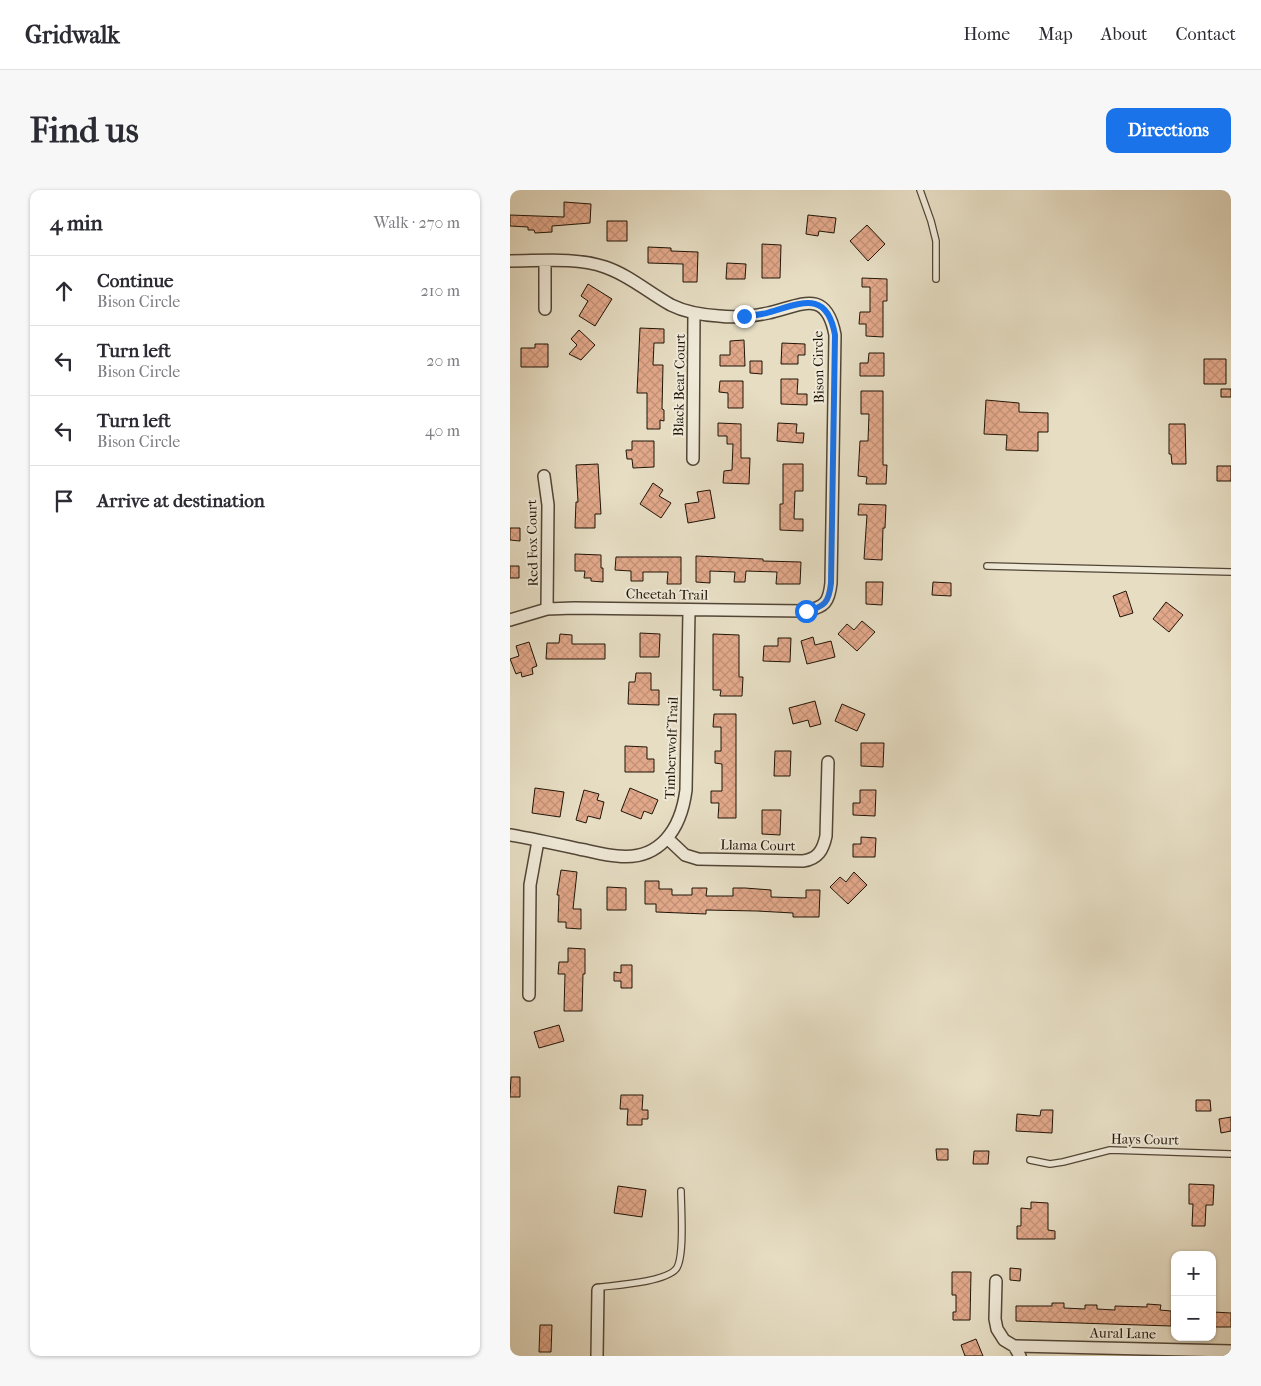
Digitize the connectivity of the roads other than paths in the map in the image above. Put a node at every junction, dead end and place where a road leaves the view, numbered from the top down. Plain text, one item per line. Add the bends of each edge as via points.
1 (920, 190) edge
2 (510, 261) edge
3 (545, 261) junction
4 (936, 279) dead end
5 (545, 309) dead end
6 (694, 312) junction
7 (693, 459) dead end
8 (544, 476) dead end
9 (987, 566) dead end
10 (1231, 572) edge
11 (824, 604) joint
12 (547, 610) junction
13 (689, 610) junction
14 (510, 620) edge
15 (828, 762) dead end
16 (510, 835) edge
17 (667, 838) junction
18 (538, 840) junction
19 (529, 995) dead end
20 (1231, 1154) edge
21 (1030, 1160) dead end
22 (681, 1191) dead end
23 (996, 1281) dead end
24 (598, 1290) joint
25 (1017, 1351) edge
26 (1231, 1351) edge
27 (597, 1356) edge

1 - 4 lane via 936,241
2 - 3 street, Bison Circle
3 - 5 street
3 - 6 street, Bison Circle via 580,261 605,267 672,306
6 - 7 street, Black Bear Court
6 - 11 street, Bison Circle via 744,316 815,303 832,320 835,335 831,583
8 - 12 street, Red Fox Court via 548,506
9 - 10 lane
11 - 13 street, Cheetah Trail via 806,611
12 - 13 street, Cheetah Trail
12 - 14 street, Cheetah Trail
13 - 17 street, Timberwolf Trail via 686,790 678,824
15 - 17 street, Llama Court via 826,836 824,847 812,860 698,859 686,855
16 - 18 street, Timberwolf Trail
17 - 18 street, Timberwolf Trail via 654,850 637,856 618,856
18 - 19 street via 530,885
20 - 21 lane, Hays Court via 1110,1150 1050,1164
22 - 24 lane via 681,1254 676,1269 662,1278
23 - 25 street via 997,1329
24 - 27 street
25 - 26 street, Aural Lane

